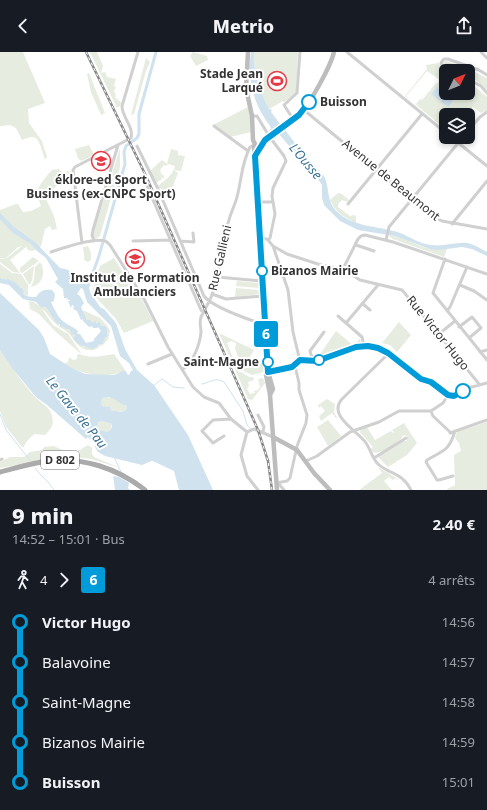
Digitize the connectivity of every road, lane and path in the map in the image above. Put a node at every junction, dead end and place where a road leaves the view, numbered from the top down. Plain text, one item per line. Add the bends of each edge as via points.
1 (138, 52) edge
2 (248, 52) edge
3 (300, 52) edge
4 (334, 52) edge
5 (347, 52) edge
6 (481, 52) edge
7 (487, 58) edge
8 (441, 64) edge
9 (462, 64) edge
10 (475, 69) edge
11 (487, 75) edge
12 (475, 83) edge
13 (487, 93) edge
14 (304, 110) junction
15 (487, 112) edge
16 (422, 114) junction
17 (255, 116) junction
18 (293, 119) junction
19 (475, 123) edge
20 (214, 126) dead end
21 (439, 127) edge
22 (269, 137) junction
23 (457, 144) edge
24 (459, 144) edge
25 (118, 145) junction
26 (137, 146) dead end
27 (256, 146) junction
28 (248, 151) junction
29 (487, 166) edge
30 (376, 170) junction
31 (143, 177) dead end
32 (487, 182) edge
33 (413, 199) junction
34 (258, 202) junction
35 (273, 202) junction
36 (348, 204) dead end
37 (452, 224) junction
38 (487, 229) edge
39 (193, 233) dead end
40 (260, 236) junction
41 (170, 240) junction
42 (180, 240) junction
43 (268, 240) junction
44 (386, 240) junction
45 (94, 241) junction
46 (133, 241) dead end
47 (82, 243) junction
48 (356, 245) junction
49 (273, 246) junction
50 (374, 251) dead end
51 (52, 252) dead end
52 (445, 259) junction
53 (467, 267) junction
54 (343, 269) junction
55 (487, 274) edge
56 (217, 276) junction
57 (263, 281) junction
58 (460, 284) junction
59 (378, 285) junction
60 (212, 294) junction
61 (263, 296) junction
62 (487, 300) edge
63 (210, 302) junction
64 (363, 304) junction
65 (370, 310) dead end
66 (447, 311) junction
67 (204, 313) junction
68 (338, 316) dead end
69 (455, 322) junction
70 (346, 323) junction
71 (265, 325) junction
72 (459, 327) junction
73 (324, 332) dead end
74 (440, 334) junction
75 (469, 338) junction
76 (364, 346) junction
77 (487, 350) edge
78 (480, 352) junction
79 (388, 353) junction
80 (172, 354) junction
81 (300, 360) junction
82 (487, 360) edge
83 (313, 361) junction
84 (148, 364) dead end
85 (295, 366) junction
86 (183, 370) junction
87 (268, 372) junction
88 (487, 383) edge
89 (479, 384) junction
90 (448, 395) junction
91 (431, 411) junction
92 (258, 414) dead end
93 (231, 419) junction
94 (487, 420) edge
95 (250, 430) junction
96 (455, 431) junction
97 (262, 432) junction
98 (354, 432) junction
99 (450, 433) junction
100 (224, 436) dead end
101 (453, 436) junction
102 (273, 437) junction
103 (406, 438) dead end
104 (297, 450) junction
105 (374, 458) junction
106 (306, 461) junction
107 (0, 472) edge
108 (453, 476) dead end
109 (277, 483) junction
110 (145, 490) edge
111 (258, 490) edge
112 (277, 490) edge
113 (284, 490) edge
114 (330, 490) edge
115 (411, 490) edge

1 - 25 street via 122,108 132,135 130,139
2 - 17 main road via 246,82
3 - 18 street via 297,94 284,105
4 - 14 main road
5 - 16 street
6 - 7 street
8 - 9 street via 444,59
10 - 11 street
12 - 13 street
14 - 18 main road
14 - 30 street, Avenue de Beaumont
15 - 19 street
16 - 21 street
16 - 30 street
17 - 22 street
17 - 27 main road via 253,140
18 - 22 main road
20 - 28 street
22 - 27 main road
22 - 35 street via 285,158 273,188
23 - 33 street
24 - 29 street
25 - 45 street via 93,230
25 - 47 street via 73,170
26 - 42 street
27 - 28 street, Rue Gallieni via 250,147
27 - 34 main road
28 - 56 street, Rue Gallieni via 240,174
30 - 33 street, Avenue de Beaumont
30 - 36 street
31 - 41 street
32 - 37 street
33 - 37 street, Avenue de Beaumont via 431,215
33 - 44 street via 389,228
34 - 35 street
34 - 40 main road
35 - 43 street via 275,214
37 - 38 street, Avenue de Beaumont
39 - 42 street via 194,242
40 - 43 street, Rue Victor Hugo
40 - 57 main road
41 - 46 street
41 - 67 street
42 - 63 street via 204,296
43 - 49 street, Rue Victor Hugo
44 - 48 street via 365,235 361,236
44 - 52 street
45 - 47 street
45 - 80 street via 105,241 110,245 143,297
47 - 51 street
48 - 50 street
48 - 54 street
49 - 54 street, Rue Victor Hugo via 287,254
49 - 81 street via 288,290 293,332
52 - 53 street
52 - 66 street via 433,293
53 - 55 street
53 - 58 street
54 - 59 street, Rue Victor Hugo via 360,280
56 - 57 street
56 - 60 street, Rue Gallieni
57 - 61 main road
58 - 62 street
58 - 66 street
59 - 64 street
59 - 74 street, Rue Victor Hugo via 402,290
60 - 61 street via 226,299
60 - 63 street, Rue Gallieni
61 - 71 main road
63 - 67 street, Rue Gallieni
63 - 71 street
64 - 65 street
64 - 70 street
66 - 69 street
67 - 86 street, Rue Gallieni via 194,359
68 - 70 street
69 - 72 street
69 - 74 street
70 - 76 street via 362,337
71 - 87 main road
72 - 75 street
72 - 75 street via 472,317 481,328
73 - 83 street via 310,351
74 - 89 street, Rue Victor Hugo
75 - 78 street
76 - 79 street
76 - 83 street
77 - 78 street
78 - 82 street
79 - 90 street via 421,379 431,382
79 - 98 street via 338,404 339,413
80 - 84 street
80 - 86 street
81 - 83 street
81 - 85 street
85 - 87 street
85 - 104 street via 307,415
86 - 93 street via 198,393 220,403
87 - 102 main road via 273,389 270,396
88 - 89 street
89 - 90 street via 454,396
90 - 91 street via 443,403
91 - 98 street via 399,411
91 - 99 street
92 - 97 street via 264,427
93 - 95 street
93 - 100 street via 213,420 202,431 213,443
94 - 96 street
95 - 97 street
95 - 111 street via 242,455 247,476
96 - 99 street
96 - 101 street
97 - 102 street
98 - 105 street via 366,442
98 - 106 street
99 - 101 street
101 - 108 street via 452,443 447,448 426,462 437,480
102 - 104 main road
102 - 109 main road
103 - 105 street
104 - 106 main road
104 - 109 street via 289,480
105 - 115 street via 381,466 401,478
106 - 114 main road
107 - 110 main road, D 802 via 47,461 66,460 94,464 118,473
109 - 112 main road
109 - 113 street

